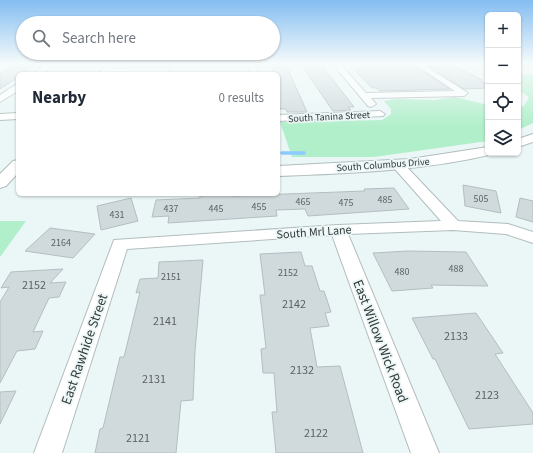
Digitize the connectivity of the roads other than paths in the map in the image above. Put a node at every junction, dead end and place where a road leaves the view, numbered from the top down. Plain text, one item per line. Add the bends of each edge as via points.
1 (354, 84) edge
2 (448, 84) edge
3 (16, 88) edge
4 (365, 96) junction
5 (0, 99) edge
6 (16, 116) edge
7 (0, 117) edge
8 (280, 118) edge
9 (485, 152) edge
10 (398, 165) junction
11 (16, 166) edge
12 (280, 170) edge
13 (0, 183) edge
14 (16, 183) edge
15 (454, 225) junction
16 (338, 230) junction
17 (533, 238) edge
18 (120, 244) joint
19 (48, 453) edge
20 (425, 453) edge

1 - 4 street
2 - 4 street via 464,94
3 - 5 street
4 - 8 street, South Tanina Street via 380,114
6 - 7 street
9 - 10 street, South Columbus Drive
10 - 12 street, South Columbus Drive
10 - 15 street
11 - 13 street
13 - 14 street
15 - 16 street, South Mrl Lane
15 - 17 street, South Mrl Lane via 508,229
16 - 18 street, South Mrl Lane
16 - 20 street, East Willow Wick Road
18 - 19 street, East Rawhide Street

